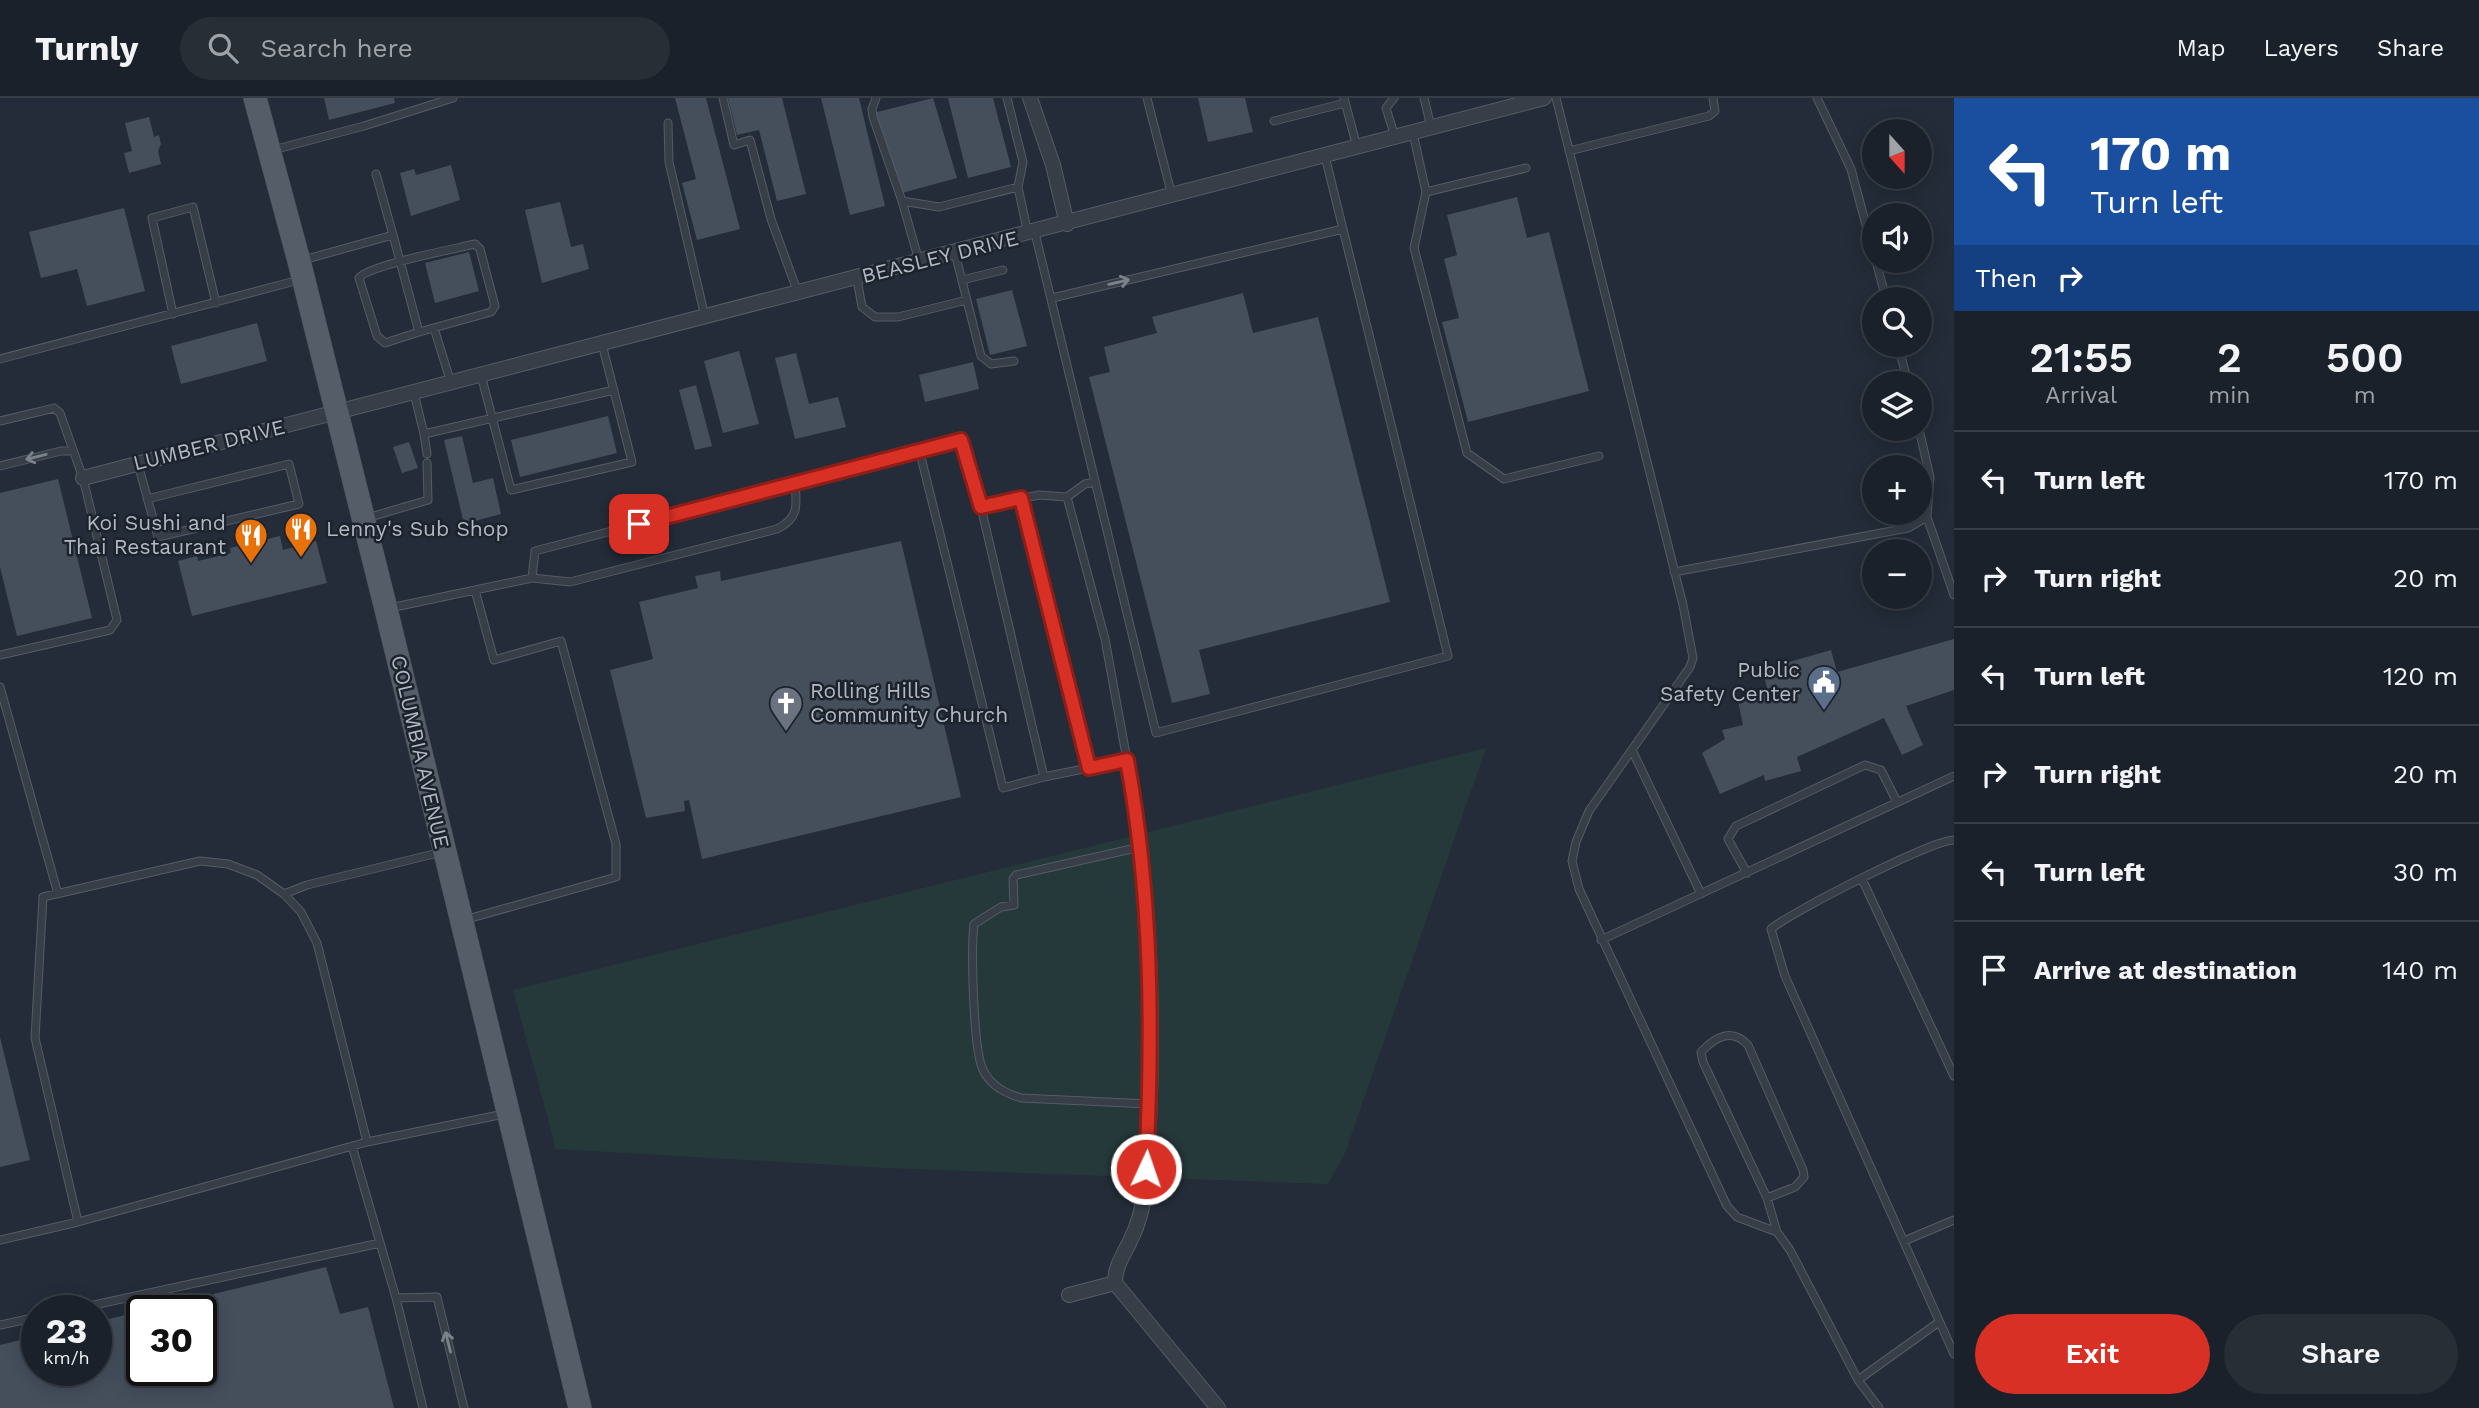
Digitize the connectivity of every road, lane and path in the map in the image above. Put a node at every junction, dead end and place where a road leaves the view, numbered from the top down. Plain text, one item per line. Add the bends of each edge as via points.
1 (255, 98) edge
2 (453, 98) edge
3 (723, 98) edge
4 (876, 98) edge
5 (1007, 98) edge
6 (1030, 98) edge
7 (1147, 98) edge
8 (1394, 98) edge
9 (1424, 98) edge
10 (1544, 98) edge
11 (1556, 98) edge
12 (1713, 98) edge
13 (1817, 98) edge
14 (1345, 101) edge
15 (1274, 121) dead end
16 (668, 123) dead end
17 (1432, 128) junction
18 (1413, 133) junction
19 (1395, 137) junction
20 (1357, 147) junction
21 (269, 151) junction
22 (1569, 151) junction
23 (1325, 156) junction
24 (1526, 168) dead end
25 (376, 174) dead end
26 (1018, 187) junction
27 (1426, 192) junction
28 (1172, 196) junction
29 (902, 201) junction
30 (1862, 212) edge
31 (1067, 224) junction
32 (1343, 229) junction
33 (1031, 233) junction
34 (393, 235) junction
35 (956, 253) junction
36 (400, 262) junction
37 (920, 262) junction
38 (301, 270) junction
39 (1003, 270) dead end
40 (857, 279) junction
41 (962, 280) junction
42 (799, 293) junction
43 (1052, 298) junction
44 (967, 300) junction
45 (216, 303) junction
46 (173, 314) junction
47 (705, 318) junction
48 (434, 328) junction
49 (419, 332) junction
50 (602, 344) junction
51 (0, 359) edge
52 (1014, 361) dead end
53 (481, 375) junction
54 (451, 383) junction
55 (614, 390) junction
56 (414, 393) junction
57 (335, 413) junction
58 (492, 417) junction
59 (0, 421) edge
60 (424, 434) junction
61 (919, 449) junction
62 (72, 452) junction
63 (427, 454) dead end
64 (1599, 456) dead end
65 (427, 463) dead end
66 (138, 464) junction
67 (0, 466) edge
68 (83, 478) junction
69 (1095, 482) junction
70 (795, 483) junction
71 (1068, 497) junction
72 (1021, 498) junction
73 (148, 499) junction
74 (981, 507) junction
75 (362, 520) junction
76 (1913, 525) edge
77 (1930, 525) edge
78 (1674, 572) junction
79 (532, 579) junction
80 (475, 590) junction
81 (1954, 594) edge
82 (386, 609) junction
83 (0, 655) edge
84 (0, 687) edge
85 (1632, 750) junction
86 (1127, 760) junction
87 (1089, 768) junction
88 (1044, 776) junction
89 (1954, 776) edge
90 (1897, 802) junction
91 (1954, 840) edge
92 (1141, 847) junction
93 (443, 852) junction
94 (1746, 873) junction
95 (1862, 879) junction
96 (58, 894) junction
97 (284, 894) junction
98 (1701, 894) junction
99 (460, 921) junction
100 (1601, 940) junction
101 (1954, 1076) edge
102 (1150, 1104) junction
103 (509, 1113) junction
104 (367, 1142) junction
105 (352, 1146) junction
106 (1767, 1198) junction
107 (1954, 1220) edge
108 (78, 1222) junction
109 (1777, 1232) junction
110 (0, 1240) edge
111 (1904, 1241) junction
112 (380, 1243) junction
113 (1115, 1283) junction
114 (1069, 1295) dead end
115 (396, 1298) junction
116 (112, 1301) edge
117 (21, 1320) edge
118 (1939, 1322) junction
119 (0, 1325) edge
120 (1954, 1354) edge
121 (1858, 1380) junction
122 (423, 1408) edge
123 (464, 1408) edge
124 (580, 1408) edge
125 (1218, 1408) edge
126 (1879, 1408) edge

1 - 21 main road, COLUMBIA AVENUE
2 - 21 lane
3 - 42 lane via 734,145 750,140 771,219
4 - 29 lane via 873,117
5 - 26 lane via 1023,163
6 - 31 street
7 - 28 lane
8 - 19 lane via 1386,108
9 - 17 lane
10 - 17 street, BEASLEY DRIVE
11 - 22 lane
12 - 22 lane via 1715,111 1709,116
13 - 30 lane via 1850,169
14 - 15 lane
14 - 20 lane
16 - 47 lane via 669,162
17 - 18 street, BEASLEY DRIVE
18 - 19 street, BEASLEY DRIVE
18 - 27 lane
19 - 20 street, BEASLEY DRIVE
20 - 23 street, BEASLEY DRIVE
21 - 38 main road, COLUMBIA AVENUE
22 - 78 lane
23 - 28 street, BEASLEY DRIVE
23 - 32 lane
24 - 27 lane
25 - 34 lane
26 - 29 lane via 939,207
26 - 33 lane
27 - 64 lane via 1414,248 1467,453 1504,479
28 - 31 street, BEASLEY DRIVE
29 - 37 lane
31 - 33 street, BEASLEY DRIVE
43 -> 32 lane
32 - 69 lane via 1448,656 1156,733
33 - 35 street, BEASLEY DRIVE
33 - 43 lane
34 - 36 lane
34 - 38 lane
35 - 37 street, BEASLEY DRIVE
35 - 41 lane
36 - 48 lane via 475,244 480,249 495,306 491,312
36 - 49 lane
36 - 49 lane via 363,272 359,278 377,336 385,343
37 - 40 street, BEASLEY DRIVE
38 - 45 lane
38 - 57 main road, COLUMBIA AVENUE
39 - 41 lane
40 - 42 street, BEASLEY DRIVE
40 - 44 lane via 862,307 875,317 898,317
41 - 44 lane
42 - 47 street, BEASLEY DRIVE
43 - 69 lane
44 - 52 lane via 981,356 991,364
45 - 46 lane
45 - 46 lane via 193,207 152,218
46 - 51 lane
47 - 50 street, BEASLEY DRIVE
48 - 49 lane
48 - 54 lane
50 - 53 street, BEASLEY DRIVE
50 - 55 lane
53 - 54 street, BEASLEY DRIVE
53 - 58 lane
54 - 56 street, BEASLEY DRIVE
55 - 58 lane
55 - 58 lane via 632,461 511,490
56 - 57 street, BEASLEY DRIVE
56 - 60 lane
57 - 66 street, LUMBER DRIVE
57 - 75 main road, COLUMBIA AVENUE
58 - 60 lane
59 - 62 lane via 54,408 60,413
60 - 63 lane
61 - 70 lane
61 - 74 lane via 961,440
61 - 88 lane via 1003,788
62 -> 67 lane
62 - 68 lane
65 - 75 lane via 428,500
66 - 68 street, LUMBER DRIVE
66 - 73 lane
68 - 83 lane via 117,620 110,630
69 - 71 lane via 1084,484
70 - 79 lane via 535,551
70 - 79 lane via 798,511 777,529 570,582
71 - 72 lane
71 - 86 lane via 1105,639
72 - 74 lane
72 - 87 lane
73 - 73 lane via 158,537 299,505 289,464
74 - 88 lane
75 - 82 main road, COLUMBIA AVENUE
76 - 78 lane
77 - 81 lane
78 - 85 lane via 1693,658
79 - 80 lane
80 - 82 lane
80 - 99 lane via 494,660 561,641 616,844 616,877
82 - 93 main road, COLUMBIA AVENUE
84 - 96 lane
85 - 98 lane
85 - 100 lane via 1589,811 1572,861
86 - 87 lane
86 - 92 street
87 - 88 lane
89 - 90 lane
90 - 94 lane
90 - 94 lane via 1881,770 1865,765 1735,826 1728,839
91 - 95 lane
92 - 102 street via 1151,989
92 - 102 lane via 1016,875 1014,905 1001,907 974,924 976,1006 978,1057 990,1081 1007,1094
93 - 97 lane
93 - 99 main road, COLUMBIA AVENUE
94 - 98 lane
95 - 101 lane
95 - 111 lane via 1783,918 1771,929 1785,975
96 - 97 lane via 200,861 228,864
96 - 108 lane via 43,897 36,1038
97 - 104 lane via 301,912 317,943
98 - 100 lane
99 - 103 main road, COLUMBIA AVENUE
100 - 109 lane via 1727,1206 1745,1221
102 - 113 street via 1142,1216 1115,1268
103 - 104 lane
103 - 124 main road, COLUMBIA AVENUE
104 - 105 lane
105 - 108 lane
105 - 112 lane
106 - 106 lane via 1703,1062 1701,1052 1728,1034 1748,1045 1803,1170 1804,1177 1794,1187
106 - 109 lane
107 - 111 lane
108 - 110 lane
109 - 121 lane
111 - 118 lane
112 - 115 lane
112 - 116 lane
113 - 114 street
113 - 125 street
115 - 122 lane
123 -> 115 lane via 437,1297
117 - 119 lane
118 - 120 lane
118 - 121 lane
121 - 126 lane

